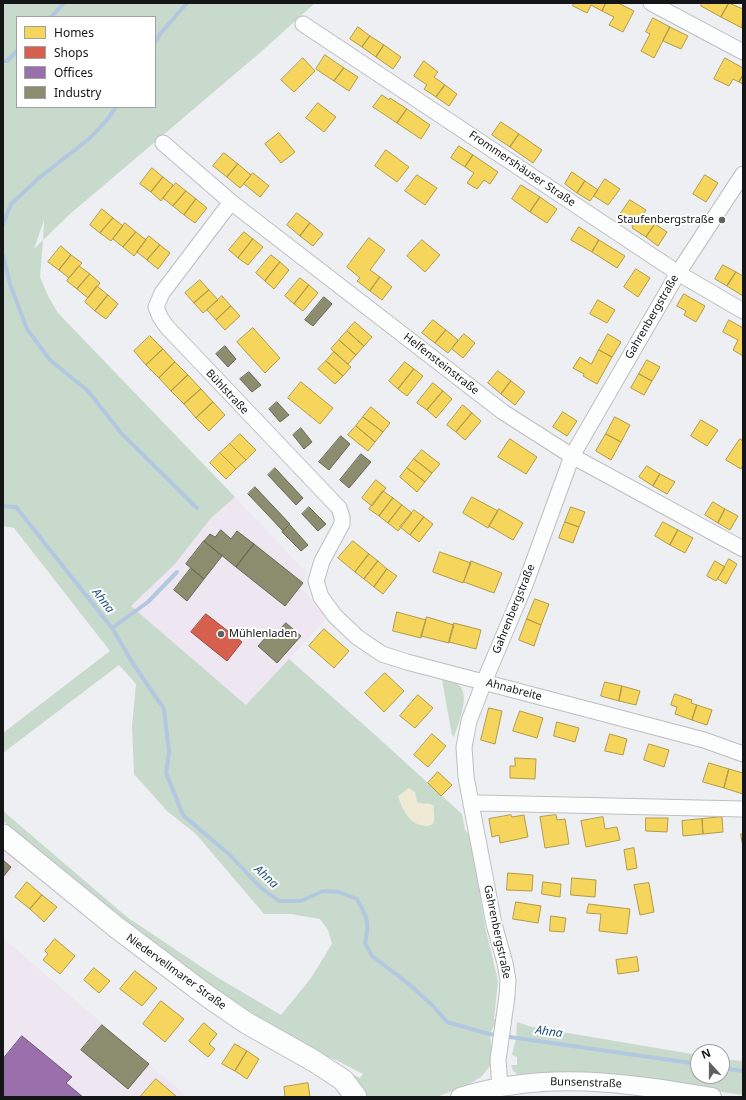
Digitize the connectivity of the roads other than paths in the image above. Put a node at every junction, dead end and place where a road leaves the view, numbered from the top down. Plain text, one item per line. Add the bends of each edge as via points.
1 (651, 3) edge
2 (303, 24) dead end
3 (743, 52) edge
4 (163, 143) dead end
5 (743, 174) edge
6 (231, 202) junction
7 (678, 273) junction
8 (743, 311) edge
9 (572, 456) junction
10 (743, 549) edge
11 (316, 581) joint
12 (484, 682) junction
13 (743, 754) edge
14 (471, 805) junction
15 (743, 809) edge
16 (3, 834) edge
17 (500, 1087) junction
18 (356, 1097) edge
19 (460, 1097) edge
20 (712, 1097) edge

1 - 3 street
2 - 7 street, Frommershäuser Straße
4 - 6 street, Helfensteinstraße
5 - 7 street, Gahrenbergstraße
6 - 9 street, Helfensteinstraße via 504,412
6 - 11 street, Bühlstraße via 162,293 156,306 160,318 167,327 339,508 342,524 322,561
7 - 8 street, Frommershäuser Straße
7 - 9 street, Gahrenbergstraße
9 - 10 street, Helfensteinstraße
9 - 12 street, Gahrenbergstraße via 525,585
11 - 12 street, Ahnabreite via 321,596 335,616 357,637 382,654
12 - 13 street, Ahnabreite via 704,740
12 - 14 street, Gahrenbergstraße via 469,721 464,747
14 - 15 street via 479,803
14 - 17 street, Gahrenbergstraße via 494,924 508,980 498,1060
16 - 18 main road, Niedervellmarer Straße via 116,927 206,995 343,1080
17 - 19 street, Bunsenstraße
17 - 20 street, Bunsenstraße via 571,1080 616,1083

